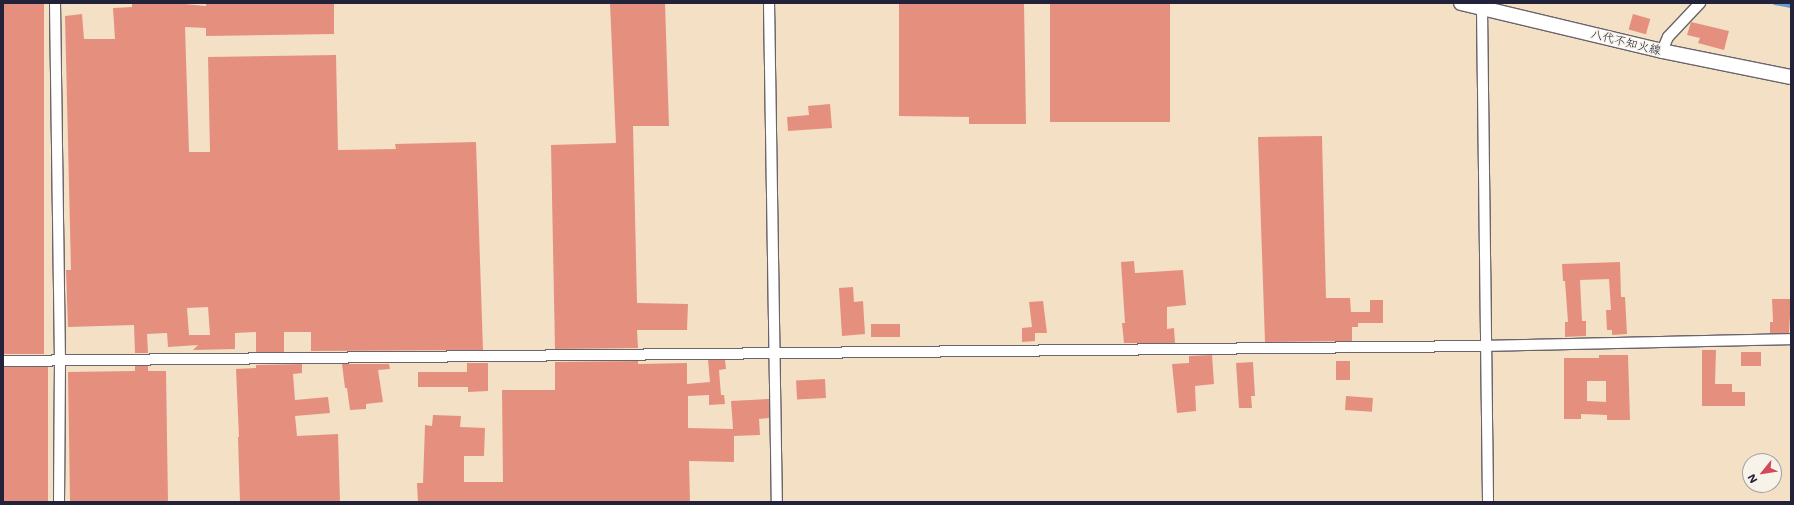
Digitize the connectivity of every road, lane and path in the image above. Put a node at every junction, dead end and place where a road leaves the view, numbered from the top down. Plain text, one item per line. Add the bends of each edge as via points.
1 (55, 3) edge
2 (769, 3) edge
3 (1461, 3) edge
4 (1700, 3) edge
5 (1482, 8) junction
6 (1662, 51) junction
7 (1791, 77) edge
8 (1791, 339) edge
9 (1486, 346) junction
10 (774, 353) junction
11 (60, 360) junction
12 (3, 361) edge
13 (59, 502) edge
14 (777, 502) edge
15 (1488, 502) edge

1 - 11 street
2 - 10 street
3 - 5 main road, 八代不知火線
4 - 6 street via 1668,37
5 - 6 main road, 八代不知火線
5 - 9 street
6 - 7 main road, 八代不知火線
8 - 9 street
9 - 10 street
9 - 15 street
10 - 11 street
10 - 14 street
11 - 12 street
11 - 13 street

